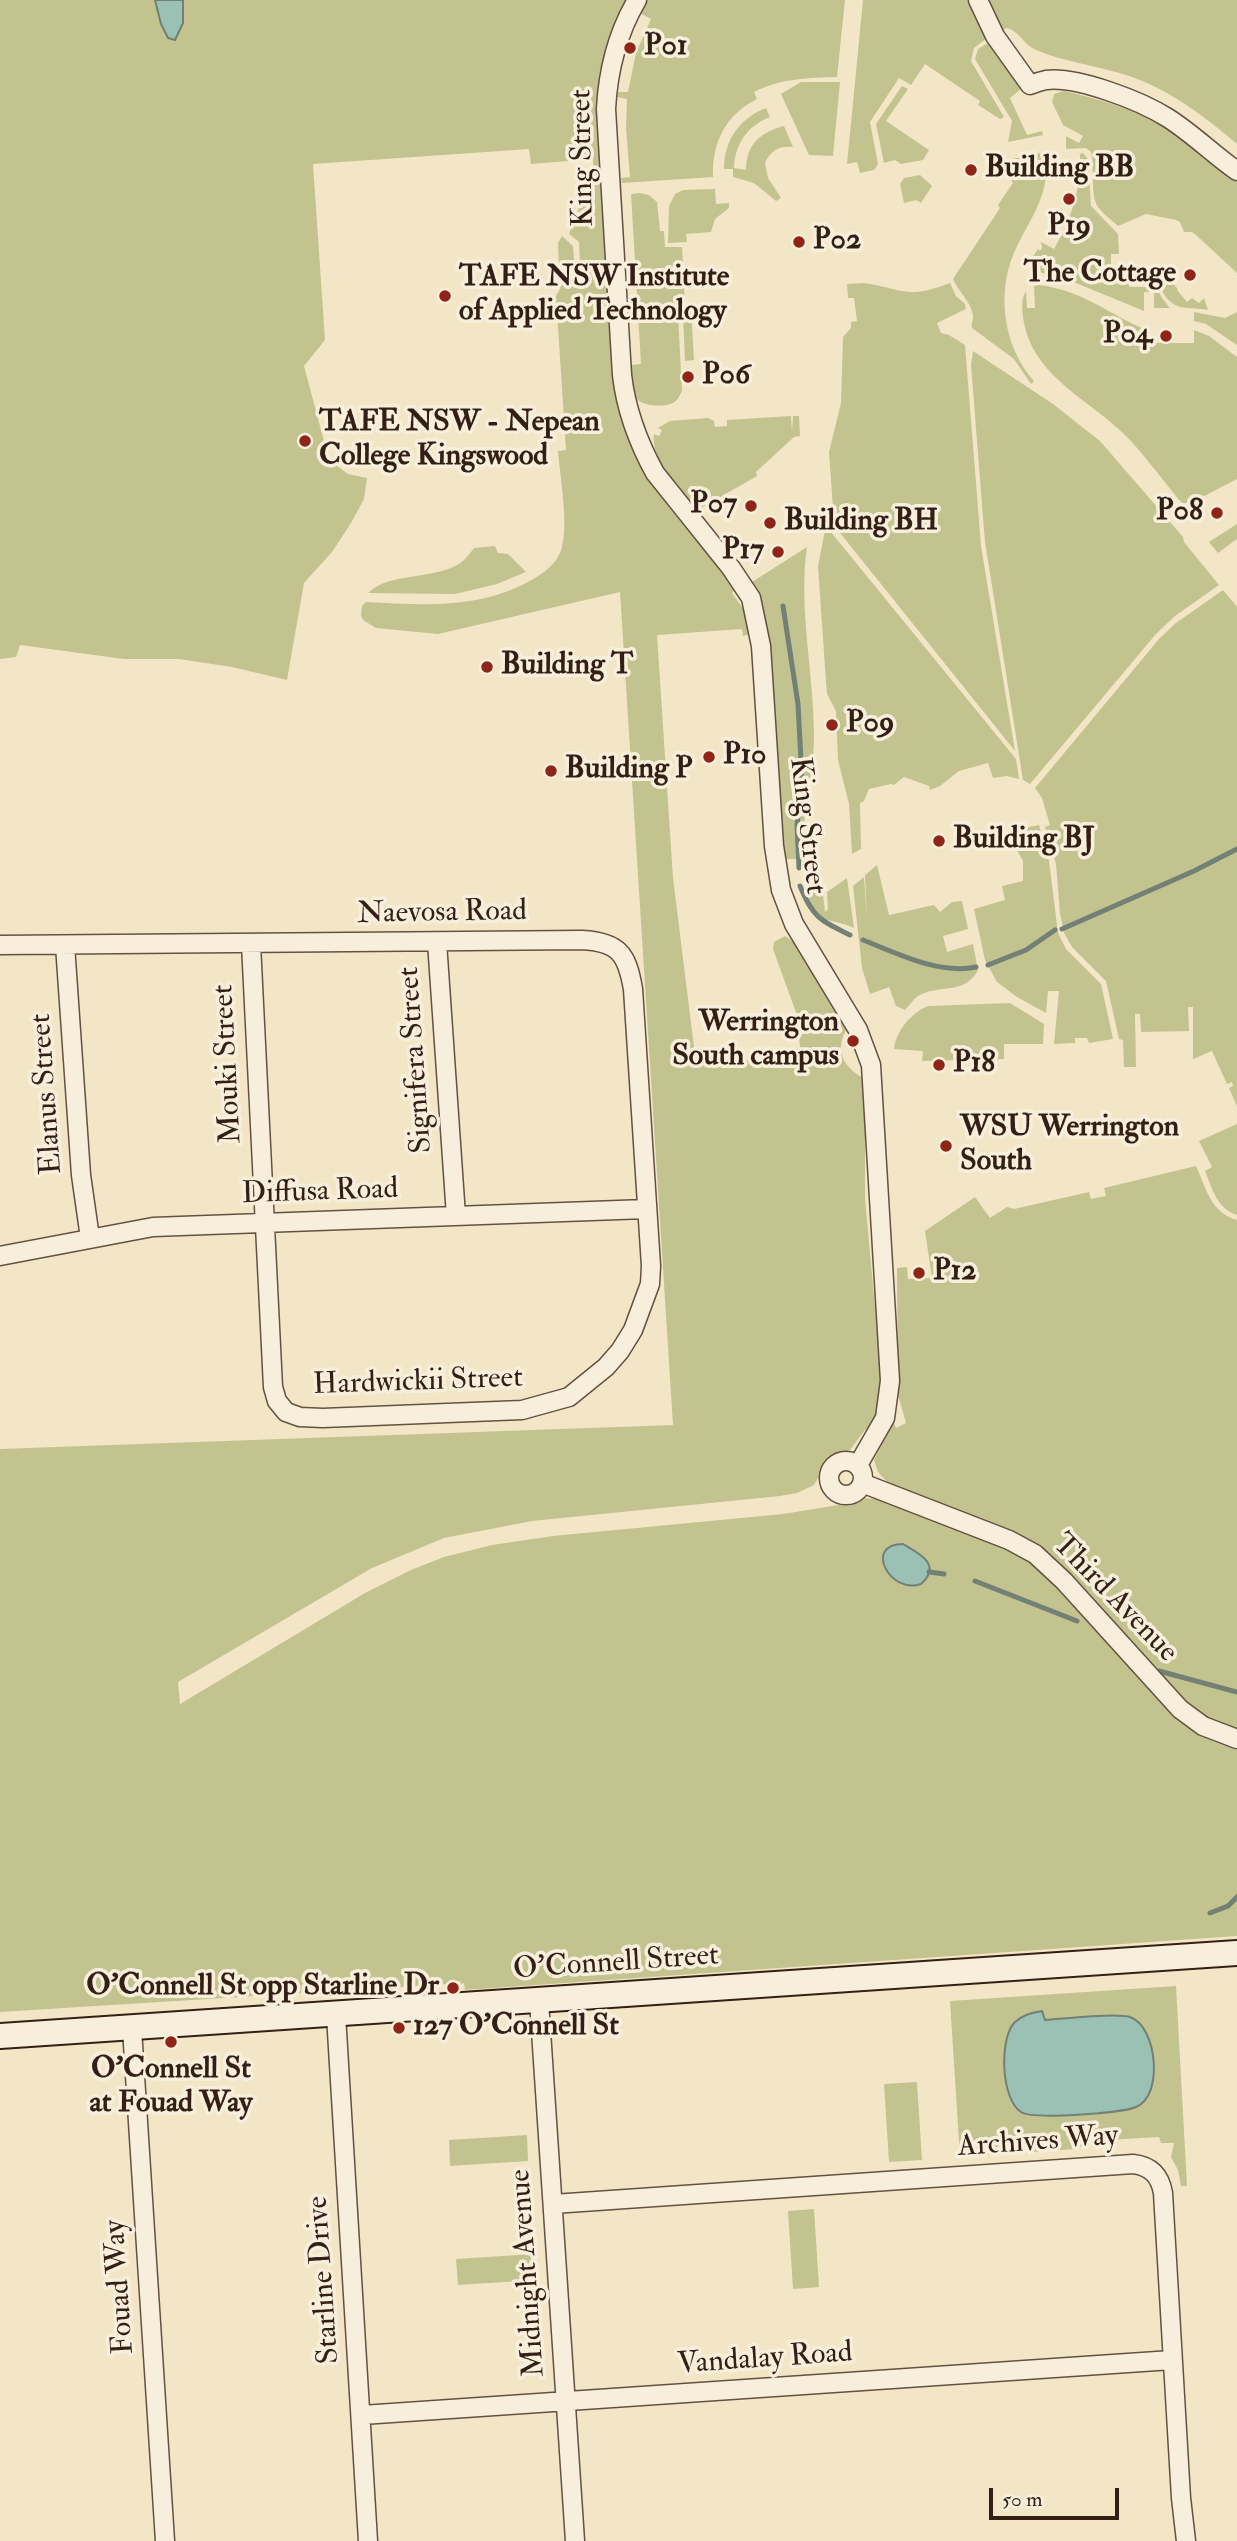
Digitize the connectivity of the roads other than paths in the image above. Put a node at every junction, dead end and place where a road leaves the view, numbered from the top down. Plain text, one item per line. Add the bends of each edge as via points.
1 (637, 0) edge
2 (978, 0) edge
3 (1237, 171) edge
4 (437, 942) junction
5 (251, 944) junction
6 (0, 945) edge
7 (65, 945) junction
8 (646, 1209) junction
9 (456, 1216) junction
10 (266, 1223) junction
11 (90, 1238) junction
12 (0, 1256) edge
13 (858, 1465) junction
14 (862, 1483) junction
15 (1237, 1740) edge
16 (1237, 1953) edge
17 (540, 2001) junction
18 (336, 2015) junction
19 (132, 2029) junction
20 (0, 2036) edge
21 (553, 2204) junction
22 (1172, 2360) junction
23 (566, 2402) junction
24 (362, 2415) junction
25 (165, 2541) edge
26 (368, 2541) edge
27 (575, 2541) edge
28 (1186, 2541) edge

1 - 13 street, King Street via 619,37 606,110 626,402 655,473 751,598 761,646 781,890 794,924 858,1030 871,1065 890,1381 885,1418
2 - 3 street via 995,36 1030,85 1065,81 1121,96 1188,132
4 - 5 street, Naevosa Road
4 - 8 street, Naevosa Road via 602,941 619,950 629,963 633,989
4 - 9 street, Signifera Street
5 - 7 street, Naevosa Road
5 - 10 street, Mouki Street
6 - 7 street, Naevosa Road
7 - 11 street, Elanus Street via 81,1175
8 - 9 street, Diffusa Road
8 - 10 street, Hardwickii Street via 650,1284 633,1330 606,1367 569,1396 550,1403 522,1410 448,1415 323,1418 286,1412 277,1401 271,1375
9 - 10 street, Diffusa Road
10 - 11 street, Diffusa Road via 153,1227
11 - 12 street, Diffusa Road
13 - 14 street
13 - 14 street via 838,1462 828,1479 832,1489 846,1495 856,1492
14 - 15 street, Third Avenue via 1035,1554 1180,1709 1203,1726
16 - 17 street, O'Connell Street
17 - 18 street, O'Connell Street
17 - 21 street, Midnight Avenue
18 - 19 street, O'Connell Street
18 - 24 street, Starline Drive
19 - 20 street, O'Connell Street
19 - 25 street, Fouad Way
21 - 22 street, Archives Way via 1139,2165 1157,2176 1163,2193
21 - 23 street, Midnight Avenue
22 - 23 street, Vandalay Road
22 - 28 street, Archives Way
23 - 24 street, Vandalay Road
23 - 27 street, Midnight Avenue
24 - 26 street, Starline Drive

